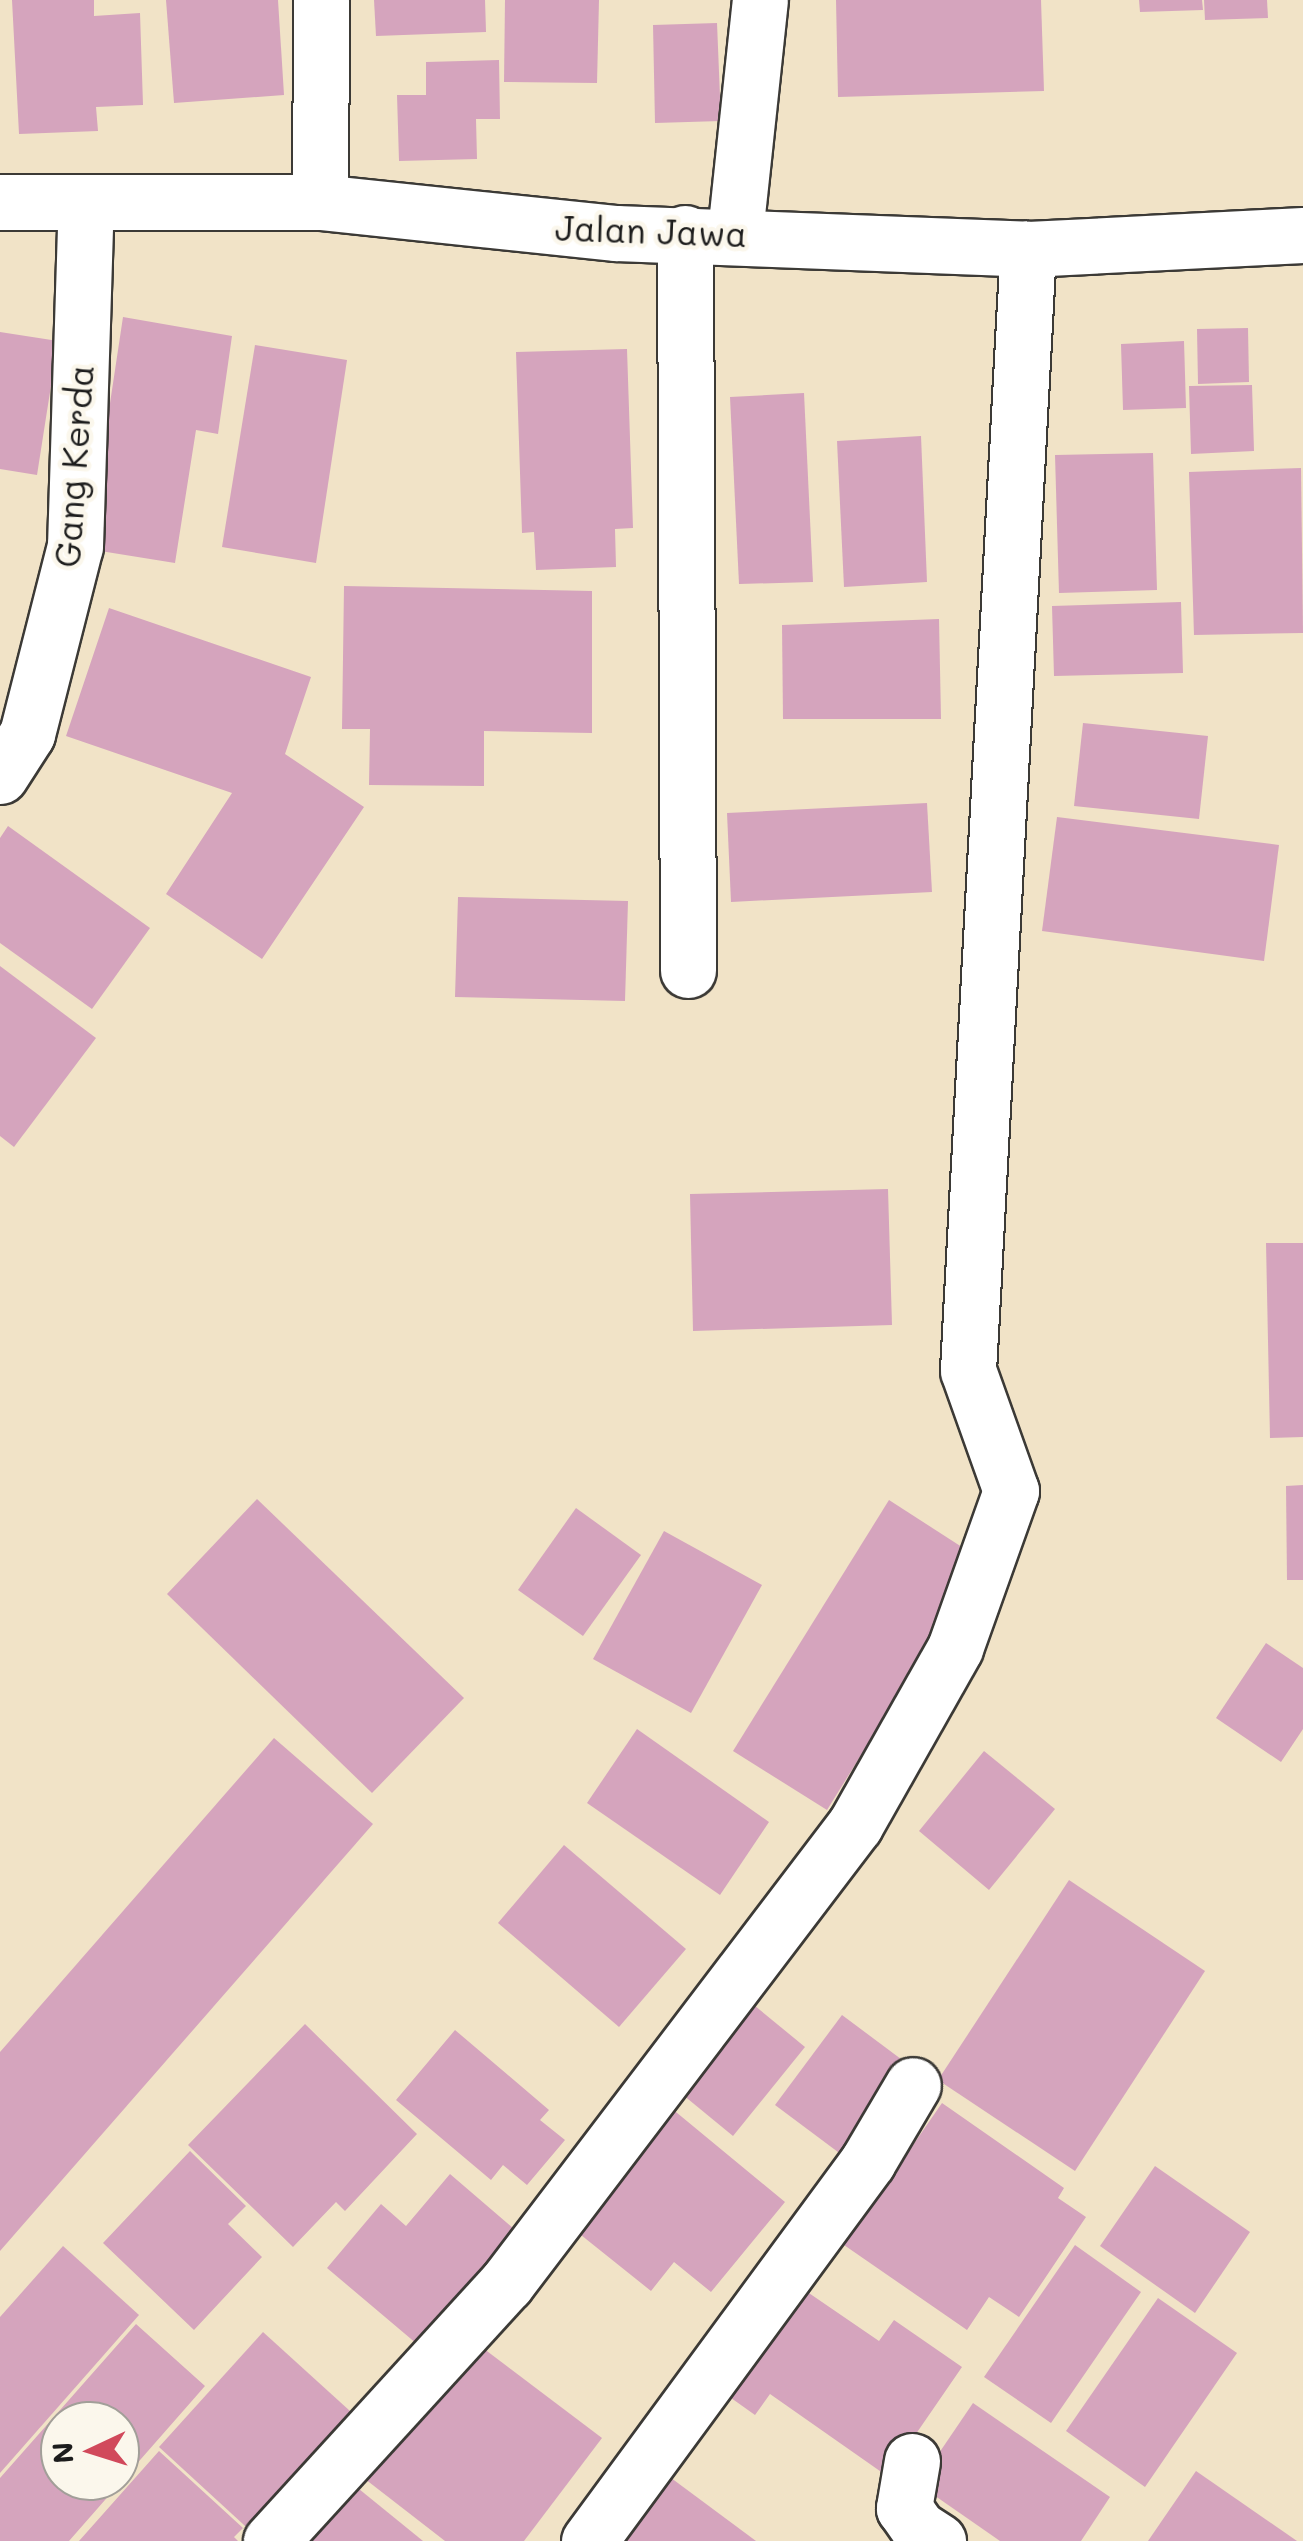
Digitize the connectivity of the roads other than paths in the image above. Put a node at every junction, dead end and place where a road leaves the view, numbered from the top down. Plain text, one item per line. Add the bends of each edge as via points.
1 (321, 0) edge
2 (760, 0) edge
3 (0, 202) edge
4 (320, 202) junction
5 (86, 204) junction
6 (1303, 224) edge
7 (710, 233) junction
8 (1302, 235) edge
9 (1028, 249) junction
10 (0, 776) edge
11 (688, 970) dead end
12 (912, 2084) dead end
13 (912, 2461) dead end
14 (271, 2541) edge
15 (588, 2541) edge
16 (938, 2541) edge

1 - 4 street
2 - 7 street
3 - 5 street, Jalan Jawa
4 - 5 street, Jalan Jawa
4 - 7 street, Jalan Jawa via 616,233
5 - 10 street, Gang Kerda via 74,546 27,734
6 - 8 street
7 - 9 street, Jalan Jawa
7 - 11 street
8 - 9 street, Jalan Jawa
9 - 14 street via 968,1370 1011,1492 955,1648 844,1840 506,2284
12 - 15 street via 868,2161
13 - 16 street via 904,2508 909,2520

